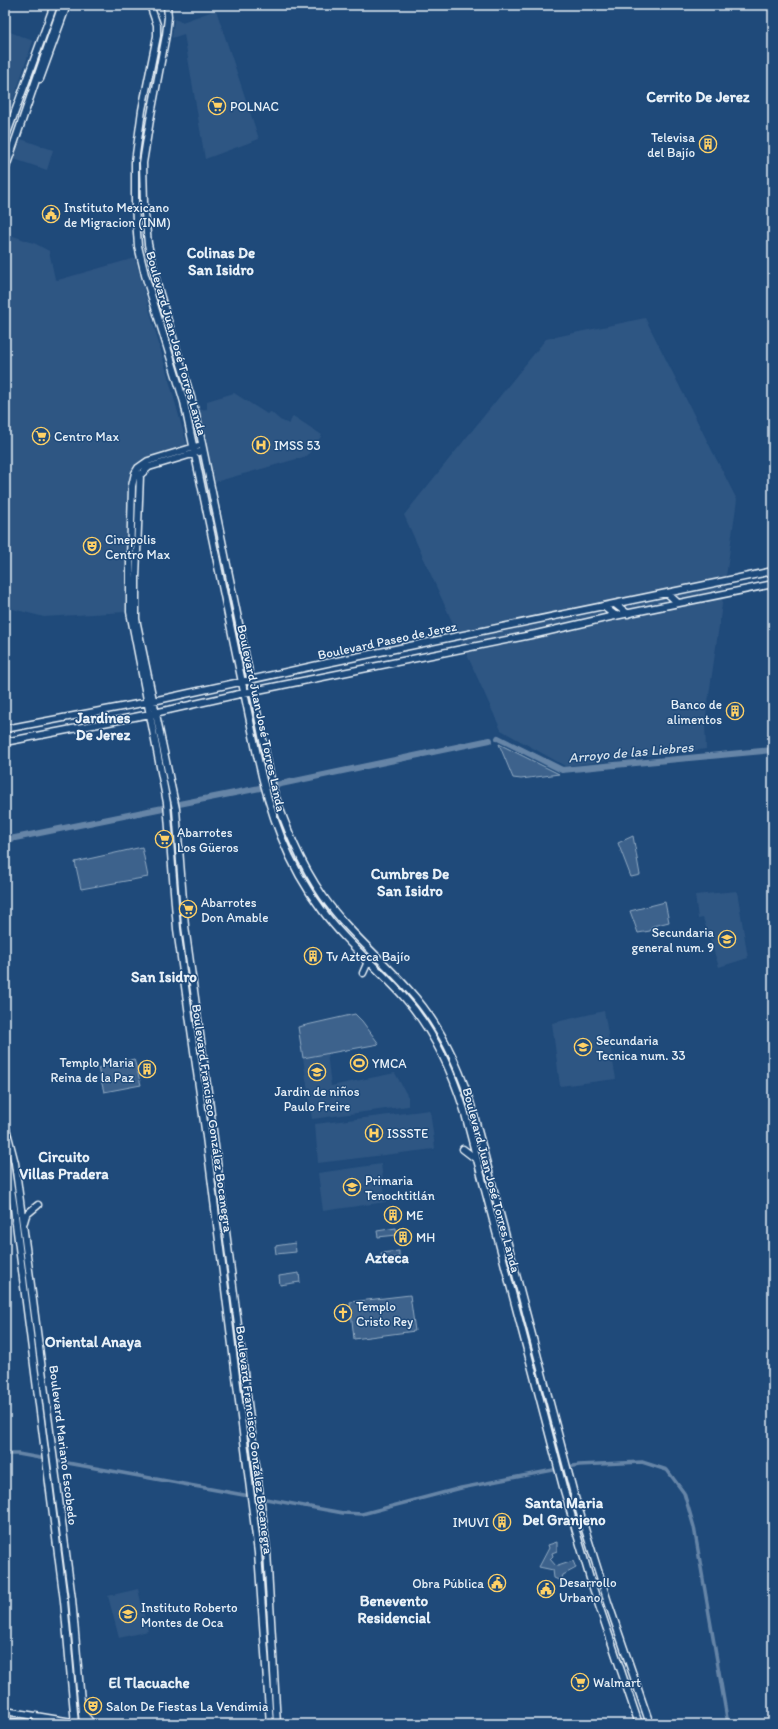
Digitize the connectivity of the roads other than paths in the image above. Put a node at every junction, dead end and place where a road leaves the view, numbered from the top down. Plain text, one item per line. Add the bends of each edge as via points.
1 (50, 5) edge
2 (54, 5) edge
3 (150, 5) edge
4 (155, 5) edge
5 (167, 5) edge
6 (65, 7) edge
7 (156, 43) junction
8 (14, 116) junction
9 (23, 117) junction
10 (5, 139) edge
11 (5, 170) edge
12 (203, 448) junction
13 (195, 450) junction
14 (130, 571) junction
15 (773, 571) edge
16 (136, 578) junction
17 (773, 584) edge
18 (667, 593) junction
19 (652, 596) junction
20 (678, 603) junction
21 (615, 604) junction
22 (603, 606) junction
23 (663, 606) junction
24 (628, 614) junction
25 (616, 616) junction
26 (531, 622) junction
27 (536, 634) junction
28 (309, 667) junction
29 (308, 680) junction
30 (251, 681) junction
31 (243, 682) junction
32 (253, 691) junction
33 (245, 693) junction
34 (171, 697) junction
35 (150, 702) junction
36 (174, 709) junction
37 (153, 714) junction
38 (5, 729) edge
39 (5, 742) edge
40 (363, 955) junction
41 (363, 973) dead end
42 (5, 1124) edge
43 (463, 1149) dead end
44 (5, 1150) edge
45 (476, 1159) junction
46 (38, 1205) dead end
47 (23, 1226) junction
48 (5, 1711) edge
49 (82, 1711) junction
50 (5, 1721) edge
51 (75, 1723) edge
52 (25, 1724) edge
53 (84, 1724) edge
54 (92, 1724) edge
55 (270, 1724) edge
56 (277, 1724) edge
57 (639, 1724) edge
58 (650, 1724) edge

1 - 8 main road via 18,97
2 - 8 main road
3 - 7 main road, Boulevard Juan José Torres Landa via 157,24
4 - 7 main road via 159,25
5 - 12 main road, Boulevard Juan José Torres Landa via 166,35 143,163 144,203 153,272 188,382
6 - 9 main road
6 - 9 main road
7 - 13 main road, Boulevard Juan José Torres Landa via 137,146 134,193 136,225 143,268 184,402
8 - 10 main road
9 - 11 main road
12 - 13 main road, Boulevard Francisco González Bocanegra
12 - 30 main road, Boulevard Juan José Torres Landa
13 - 14 main road, Boulevard Francisco González Bocanegra via 148,461 135,473 132,486
13 - 16 main road, Boulevard Francisco González Bocanegra via 149,467 140,475
13 - 31 main road, Boulevard Juan José Torres Landa
14 - 16 main road via 134,572
14 - 35 main road, Boulevard Francisco González Bocanegra via 131,620
15 - 18 main road, Boulevard Paseo de Jerez
16 - 35 main road, Boulevard Francisco González Bocanegra via 136,620
17 - 20 main road, Boulevard Paseo de Jerez
18 - 19 main road, Boulevard Paseo de Jerez
18 - 20 main road
19 - 21 main road, Boulevard Paseo de Jerez
19 - 23 main road
20 - 23 main road, Boulevard Paseo de Jerez
21 - 22 main road, Boulevard Paseo de Jerez
21 - 24 main road
22 - 25 main road
22 - 26 main road, Boulevard Paseo de Jerez
23 - 24 main road, Boulevard Paseo de Jerez
24 - 25 main road, Boulevard Paseo de Jerez
25 - 27 main road, Boulevard Paseo de Jerez
26 - 27 main road via 530,628
26 - 28 main road, Boulevard Paseo de Jerez
27 - 29 main road, Boulevard Paseo de Jerez
28 - 29 main road via 313,675
28 - 30 main road, Boulevard Paseo de Jerez
29 - 32 main road, Boulevard Paseo de Jerez
30 - 31 main road, Boulevard Paseo de Jerez
30 - 32 main road, Boulevard Juan José Torres Landa
31 - 33 main road, Boulevard Juan José Torres Landa
31 - 34 main road, Boulevard Paseo de Jerez
32 - 33 main road, Boulevard Paseo de Jerez
32 - 58 main road, Boulevard Juan José Torres Landa via 273,789 299,856 332,908 409,989 428,1013 449,1048 464,1082 566,1464 608,1602
33 - 36 main road, Boulevard Paseo de Jerez
33 - 40 main road, Boulevard Juan José Torres Landa via 262,780 284,846 304,885 323,912
34 - 35 main road, Boulevard Paseo de Jerez
34 - 36 main road via 168,703
35 - 37 main road, Boulevard Francisco González Bocanegra
35 - 38 main road, Boulevard Paseo de Jerez
36 - 37 main road, Boulevard Paseo de Jerez
37 - 39 main road, Boulevard Paseo de Jerez
37 - 55 main road, Boulevard Francisco González Bocanegra via 168,803 179,942 252,1493 262,1586
37 - 56 main road, Boulevard Francisco González Bocanegra via 176,810 185,926 262,1502
40 - 41 main road via 367,964
40 - 45 main road, Boulevard Juan José Torres Landa via 404,997 434,1040 448,1067 461,1102
42 - 47 main road, Boulevard Mariano Escobedo via 15,1163
43 - 45 main road
44 - 51 main road, Boulevard Mariano Escobedo via 64,1601
45 - 57 main road, Boulevard Juan José Torres Landa via 557,1466 593,1586
46 - 47 main road via 26,1215
47 - 49 main road, Boulevard Mariano Escobedo via 56,1465
48 - 51 main road
49 - 53 main road, Boulevard Mariano Escobedo
49 - 54 main road
50 - 52 main road
51 - 53 main road

